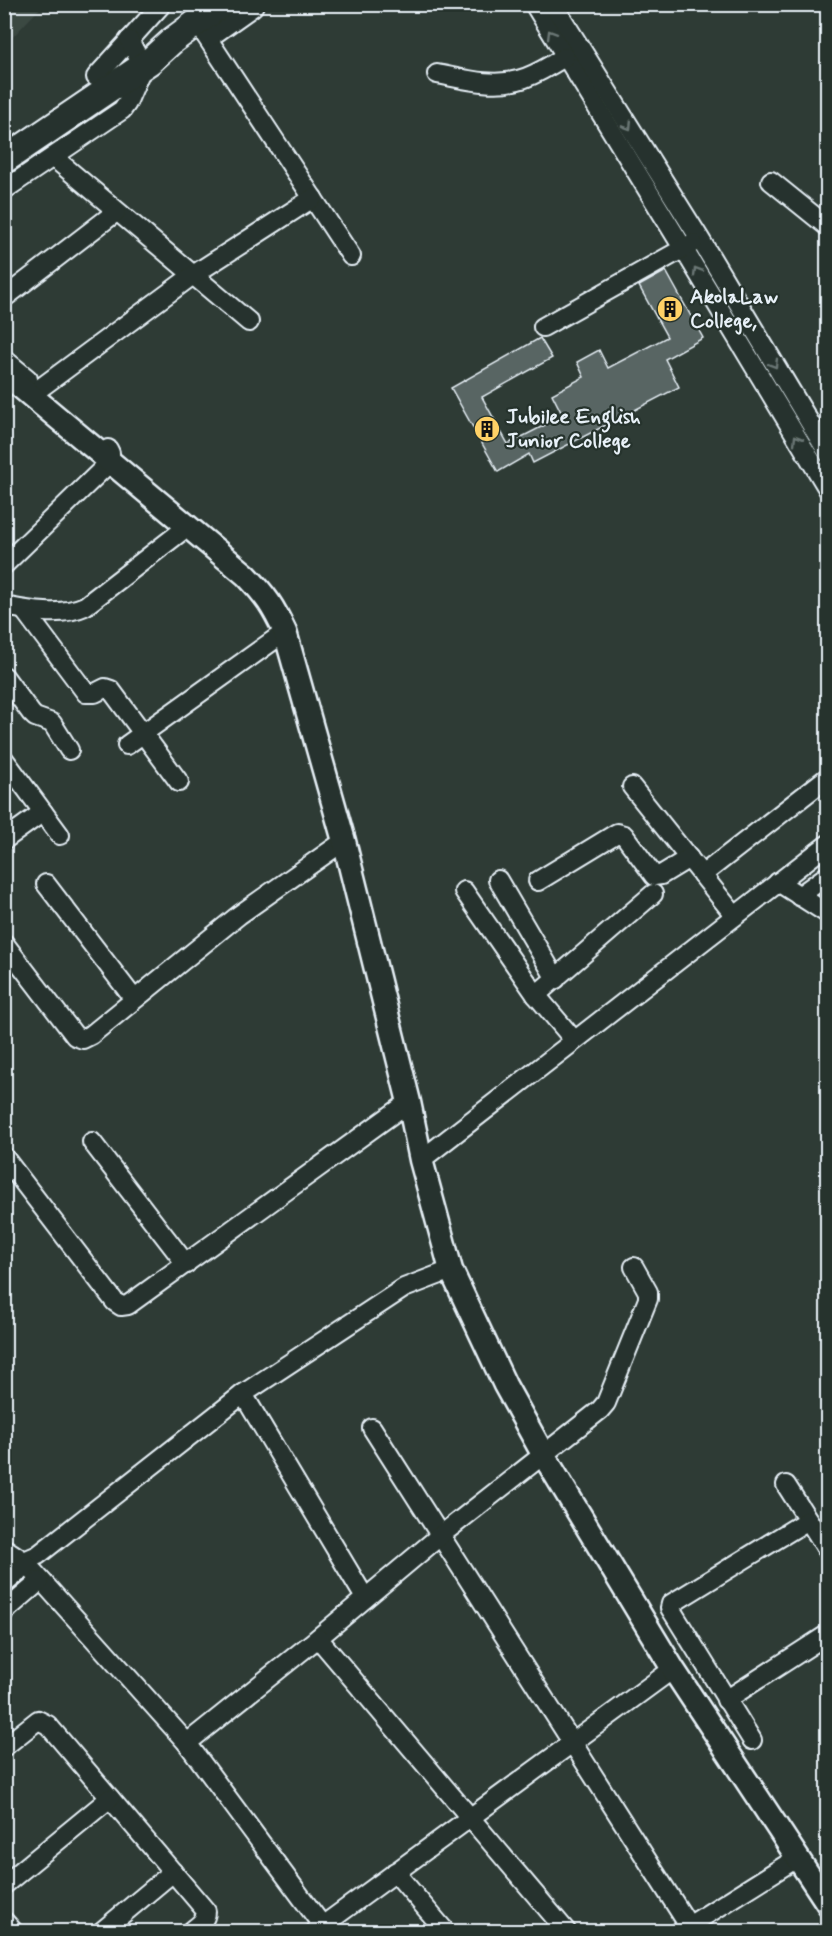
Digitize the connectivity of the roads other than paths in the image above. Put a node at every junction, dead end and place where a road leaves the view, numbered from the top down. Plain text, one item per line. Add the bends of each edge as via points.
1 (162, 4) edge
2 (222, 4) edge
3 (250, 4) edge
4 (534, 4) edge
5 (553, 4) edge
6 (206, 36) junction
7 (129, 40) junction
8 (565, 57) junction
9 (147, 64) junction
10 (437, 74) dead end
11 (105, 82) junction
12 (603, 103) junction
13 (53, 157) junction
14 (4, 160) edge
15 (771, 181) dead end
16 (4, 190) edge
17 (313, 198) junction
18 (116, 212) junction
19 (828, 227) edge
20 (700, 239) junction
21 (683, 248) junction
22 (351, 256) dead end
23 (193, 275) junction
24 (4, 298) edge
25 (249, 322) dead end
26 (543, 327) dead end
27 (4, 359) edge
28 (4, 373) edge
29 (39, 388) junction
30 (828, 453) edge
31 (104, 457) junction
32 (828, 489) edge
33 (187, 527) junction
34 (4, 566) edge
35 (4, 606) edge
36 (24, 610) junction
37 (285, 632) junction
38 (4, 676) edge
39 (142, 735) junction
40 (127, 745) dead end
41 (69, 750) dead end
42 (4, 759) edge
43 (828, 777) edge
44 (179, 782) dead end
45 (632, 787) dead end
46 (43, 812) junction
47 (60, 835) dead end
48 (4, 840) edge
49 (344, 841) junction
50 (828, 843) edge
51 (689, 858) junction
52 (702, 875) junction
53 (828, 875) edge
54 (498, 880) dead end
55 (538, 881) dead end
56 (778, 882) junction
57 (46, 884) dead end
58 (464, 891) dead end
59 (653, 894) dead end
60 (799, 896) junction
61 (824, 906) edge
62 (735, 915) junction
63 (4, 943) edge
64 (556, 979) junction
65 (536, 995) junction
66 (134, 999) junction
67 (574, 1040) junction
68 (409, 1102) junction
69 (92, 1142) dead end
70 (4, 1157) edge
71 (421, 1160) junction
72 (186, 1264) junction
73 (634, 1267) dead end
74 (451, 1270) junction
75 (243, 1394) junction
76 (372, 1428) dead end
77 (543, 1454) junction
78 (786, 1485) dead end
79 (808, 1520) junction
80 (441, 1535) junction
81 (4, 1548) edge
82 (828, 1551) edge
83 (25, 1563) junction
84 (40, 1581) junction
85 (4, 1584) edge
86 (365, 1598) junction
87 (4, 1612) edge
88 (828, 1634) edge
89 (686, 1635) junction
90 (318, 1638) junction
91 (667, 1659) junction
92 (726, 1700) junction
93 (752, 1740) dead end
94 (573, 1742) junction
95 (187, 1743) junction
96 (4, 1747) edge
97 (110, 1798) junction
98 (470, 1817) junction
99 (797, 1858) junction
100 (173, 1872) junction
101 (394, 1872) junction
102 (4, 1885) edge
103 (828, 1904) edge
104 (4, 1921) edge
105 (321, 1929) edge
106 (684, 1929) edge
107 (14, 1932) edge
108 (101, 1932) edge
109 (190, 1932) edge
110 (446, 1932) edge
111 (567, 1932) edge

1 - 7 street
2 - 9 highway
3 - 6 highway
8 -> 4 street
5 - 12 street
6 - 9 highway via 182,53
6 - 17 street
7 - 9 street
7 - 11 street
8 - 10 street via 525,77 499,83
8 - 12 street
9 - 11 highway
9 - 13 street via 122,110
11 - 14 highway
12 -> 20 street
12 - 21 street
13 - 16 street
13 - 18 street
15 - 19 street
17 - 22 street
17 - 23 street
18 - 23 street
18 - 24 street
20 - 21 street
20 -> 30 street
21 - 26 street
32 -> 21 street
23 - 25 street
23 - 29 street
27 - 29 street
28 - 31 main road
29 - 31 street via 108,450
31 - 33 main road
31 - 34 street
33 - 36 street via 85,606 64,612
33 - 37 main road via 267,596
35 - 36 street
36 - 39 street via 86,693 111,690
37 - 39 street
37 - 49 main road
38 - 41 street via 35,717 52,723
39 - 40 street
39 - 44 street
42 - 46 street
43 - 52 street
45 - 51 street
46 - 47 street
46 - 48 street
49 - 66 street via 239,915
49 - 68 main road
50 - 56 street
51 - 52 street
51 - 55 street via 654,876 624,835 617,833
52 - 62 street
53 - 60 street
54 - 64 street
56 - 60 street
56 - 62 street
57 - 66 street
58 - 65 street
59 - 64 street
60 - 61 street
62 - 67 street
63 - 66 street via 79,1038 91,1035
64 - 65 street
65 - 67 street
67 - 71 street
68 - 71 main road
68 - 72 street
69 - 72 street
70 - 72 street via 121,1306
71 - 74 main road
73 - 77 street via 648,1299 606,1402 595,1416
74 - 75 street via 404,1288
74 - 77 main road via 505,1385
75 - 83 street
75 - 86 street
76 - 80 street
77 - 80 street
77 - 91 main road
78 - 79 street
79 - 82 street
79 - 89 street via 673,1601 670,1608
80 - 86 street
80 - 94 street
81 - 83 street
83 - 84 street
83 - 85 street
84 - 87 street
84 - 95 street
86 - 90 street
88 - 92 street
89 - 91 street
89 - 92 street
90 - 95 street
90 - 98 street
91 - 94 street
91 - 99 main road
92 - 93 street
94 - 98 street
94 - 106 street
95 - 105 street
96 - 97 street via 38,1720 43,1721
97 - 100 street
97 - 102 street
98 - 101 street
98 - 111 street
99 - 103 main road
99 - 106 street
100 - 108 street
100 - 109 street via 206,1911 206,1917
101 - 105 street
101 - 110 street
104 - 107 street

